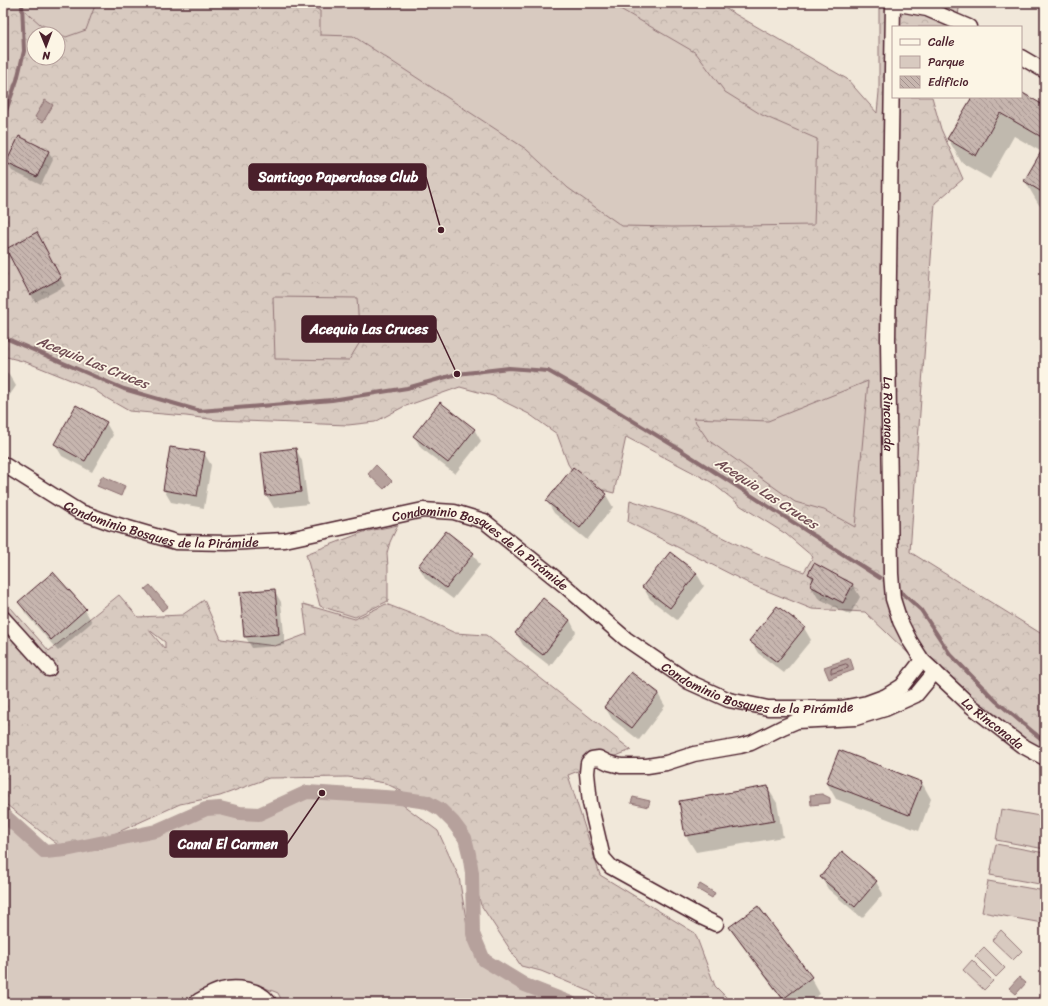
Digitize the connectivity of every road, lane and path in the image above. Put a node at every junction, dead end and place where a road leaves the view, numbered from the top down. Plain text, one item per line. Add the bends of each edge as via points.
1 (893, 3) edge
2 (893, 26) edge
3 (966, 26) edge
4 (1022, 58) edge
5 (892, 70) edge
6 (1045, 71) edge
7 (3, 464) edge
8 (3, 618) edge
9 (922, 660) junction
10 (49, 669) dead end
11 (935, 672) junction
12 (1045, 758) edge
13 (716, 924) dead end
14 (199, 1003) edge
15 (267, 1003) edge

1 - 2 street, La Rinconada
1 - 3 street via 927,9
4 - 6 street
5 - 9 street, La Rinconada via 888,339 891,574 893,599 900,621
7 - 9 street, Condominio Bosques de la Pirámide via 78,511 176,542 285,540 423,510 454,512 484,521 626,639 689,682 729,700 768,708 841,708 867,703 886,696 902,686
8 - 10 street
9 - 11 street, La Rinconada
11 - 12 street, La Rinconada via 971,706 1021,745
11 - 13 street, Condominio Bosques de la Pirámide via 916,694 885,709 856,718 797,721 740,746 694,754 666,763 621,766 599,758 588,763 590,804 607,862 618,871
14 - 15 street via 222,992 233,991 257,994

